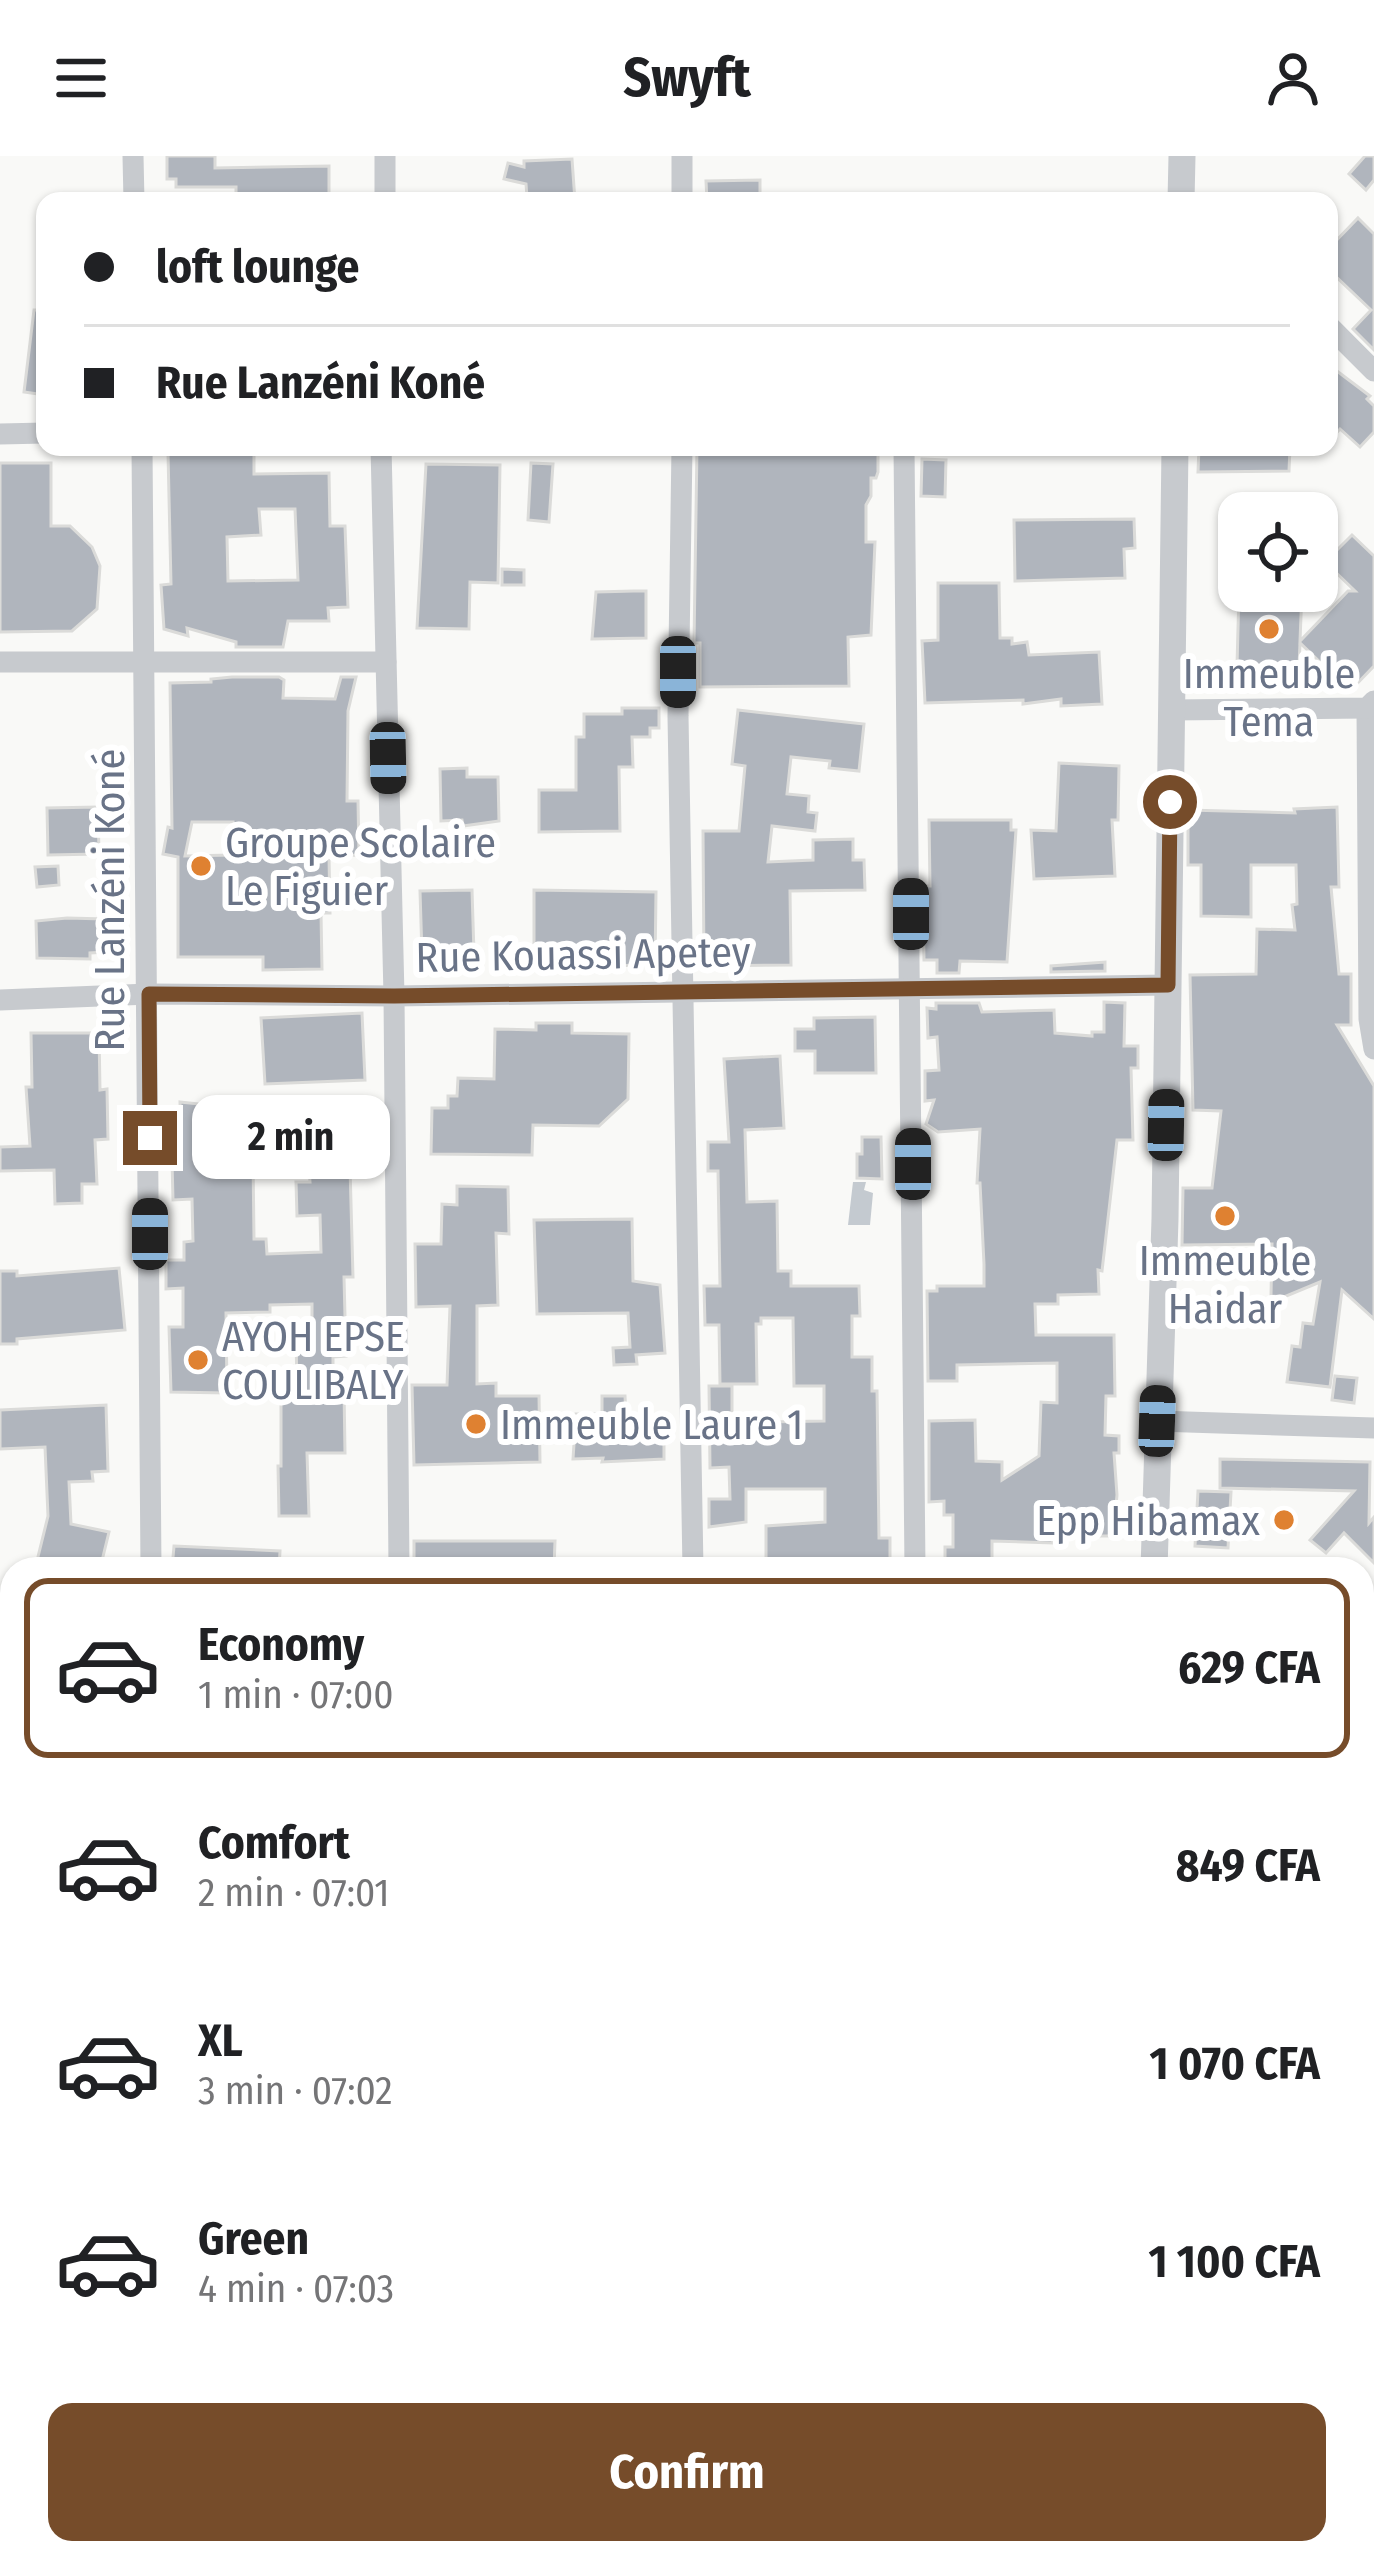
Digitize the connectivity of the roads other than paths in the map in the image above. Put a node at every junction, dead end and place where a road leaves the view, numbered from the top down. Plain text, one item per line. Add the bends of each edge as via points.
1 (133, 156) edge
2 (385, 156) edge
3 (682, 156) edge
4 (1182, 156) edge
5 (134, 192) edge
6 (385, 192) edge
7 (682, 192) edge
8 (1181, 192) edge
9 (1338, 335) edge
10 (1374, 370) edge
11 (0, 434) edge
12 (36, 434) edge
13 (142, 456) edge
14 (381, 456) edge
15 (682, 456) edge
16 (904, 456) edge
17 (1175, 456) edge
18 (146, 661) junction
19 (0, 662) edge
20 (386, 662) junction
21 (1372, 708) edge
22 (1172, 710) junction
23 (1372, 934) edge
24 (1168, 985) junction
25 (912, 986) junction
26 (684, 990) junction
27 (149, 994) junction
28 (394, 996) junction
29 (0, 1000) edge
30 (1374, 1049) edge
31 (1157, 1421) junction
32 (1374, 1428) edge
33 (152, 1557) edge
34 (399, 1557) edge
35 (693, 1557) edge
36 (916, 1557) edge
37 (1154, 1557) edge

1 - 5 street
2 - 6 street
3 - 7 street
4 - 8 street
9 - 10 street
11 - 12 street
13 - 18 street, Rue Lanzéni Koné
14 - 20 street
15 - 26 street
16 - 25 street
17 - 22 street
18 - 19 street
18 - 20 street
18 - 27 street, Rue Lanzéni Koné
20 - 28 street
21 - 22 street
21 - 23 street
22 - 24 street
23 - 30 street
24 - 25 street, Rue Kouassi Apetey
24 - 31 street
25 - 26 street, Rue Kouassi Apetey
25 - 36 street
26 - 28 street, Rue Kouassi Apetey
26 - 35 street
27 - 28 street, Rue Kouassi Apetey
27 - 29 street, Rue Kouassi Apetey
27 - 33 street, Rue Lanzéni Koné
28 - 34 street
31 - 32 street
31 - 37 street

